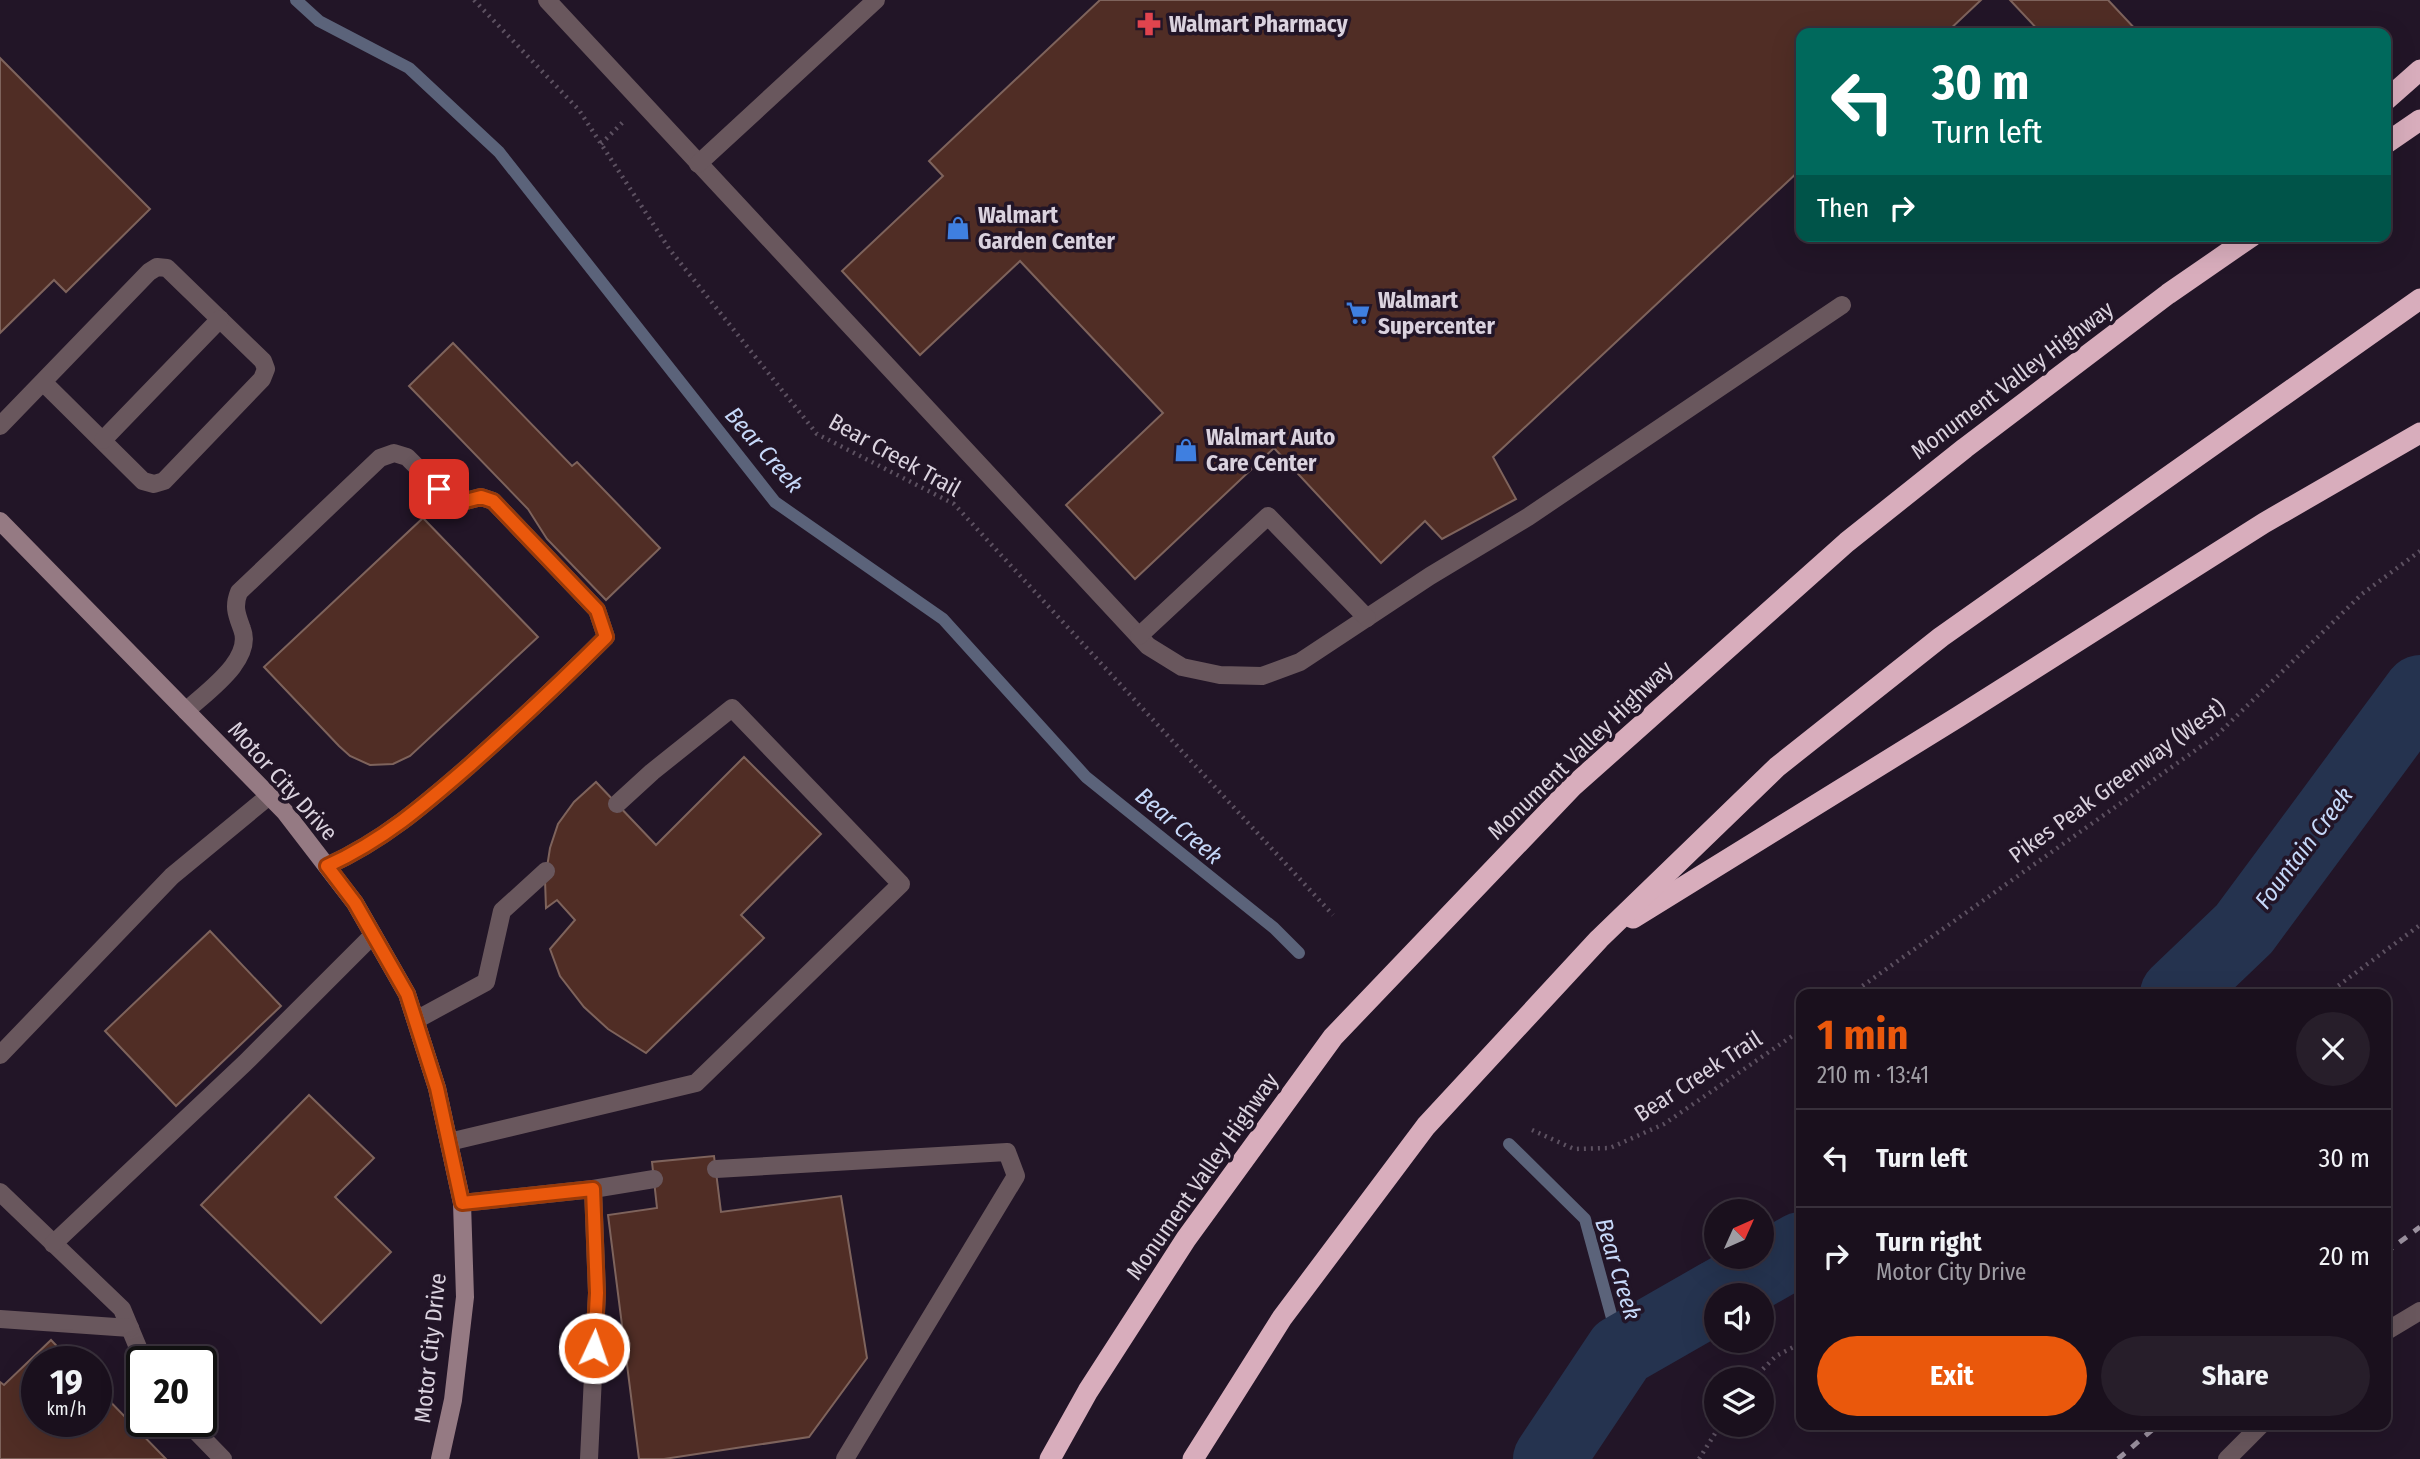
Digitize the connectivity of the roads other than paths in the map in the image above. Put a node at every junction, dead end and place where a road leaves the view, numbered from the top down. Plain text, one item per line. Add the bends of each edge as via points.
1 (547, 0) edge
2 (876, 0) edge
3 (2420, 71) edge
4 (2391, 96) edge
5 (2420, 120) edge
6 (2391, 140) edge
7 (698, 164) junction
8 (2226, 242) edge
9 (2243, 242) edge
10 (2168, 294) junction
11 (2420, 299) edge
12 (1842, 305) dead end
13 (219, 319) junction
14 (43, 382) junction
15 (0, 426) edge
16 (2420, 433) edge
17 (103, 440) junction
18 (0, 522) edge
19 (1367, 618) junction
20 (1139, 636) junction
21 (186, 711) junction
22 (269, 796) junction
23 (617, 804) dead end
24 (327, 866) junction
25 (546, 871) dead end
26 (373, 935) junction
27 (1599, 939) junction
28 (415, 1020) junction
29 (0, 1055) edge
30 (449, 1142) junction
31 (716, 1169) dead end
32 (654, 1179) dead end
33 (593, 1189) junction
34 (0, 1192) edge
35 (462, 1203) junction
36 (54, 1244) junction
37 (2420, 1311) edge
38 (0, 1319) edge
39 (130, 1328) junction
40 (2391, 1328) edge
41 (137, 1346) edge
42 (2256, 1430) edge
43 (202, 1437) edge
44 (223, 1459) edge
45 (440, 1459) edge
46 (589, 1459) edge
47 (845, 1459) edge
48 (1050, 1459) edge
49 (1193, 1459) edge
50 (2227, 1459) edge

1 - 7 lane
2 - 7 lane
3 - 4 highway
5 - 6 highway
7 - 20 lane
8 - 10 highway
9 - 10 highway, Monument Valley Highway
10 - 48 highway, Monument Valley Highway via 1847,542 1572,787 1334,1037 1186,1239
11 - 27 highway via 1941,637 1777,767
12 - 19 lane via 1528,517
13 - 14 lane via 167,268 157,267
13 - 17 lane
13 - 17 lane via 262,361 266,369 262,379 164,481 143,481
14 - 15 lane
14 - 17 lane
16 - 27 highway via 2264,523
18 - 21 street, Motor City Drive
19 - 20 lane via 1300,662 1262,676 1220,675 1182,667
19 - 20 lane via 1268,516
21 - 22 street, Motor City Drive
21 - 24 lane via 241,658 244,642 235,602 239,592 380,458 394,453 407,457 454,504 481,497 493,501 597,610 606,637 528,713 411,817 360,851
22 - 24 street, Motor City Drive
22 - 29 lane via 172,876
23 - 30 lane via 732,708 901,884 696,1083
24 - 26 street, Motor City Drive
25 - 28 lane via 502,911 486,982
26 - 28 street, Motor City Drive via 407,994
26 - 36 lane
27 - 49 highway via 1426,1126 1282,1318
28 - 30 street, Motor City Drive
30 - 35 street, Motor City Drive
31 - 47 lane via 1007,1152 1016,1176
32 - 33 lane
33 - 35 lane
33 - 46 lane via 597,1293
34 - 36 lane
35 - 45 street, Motor City Drive via 465,1297 453,1401
36 - 39 lane via 122,1309
37 - 40 lane
38 - 39 lane
39 - 41 lane
42 - 50 lane
43 - 44 lane

